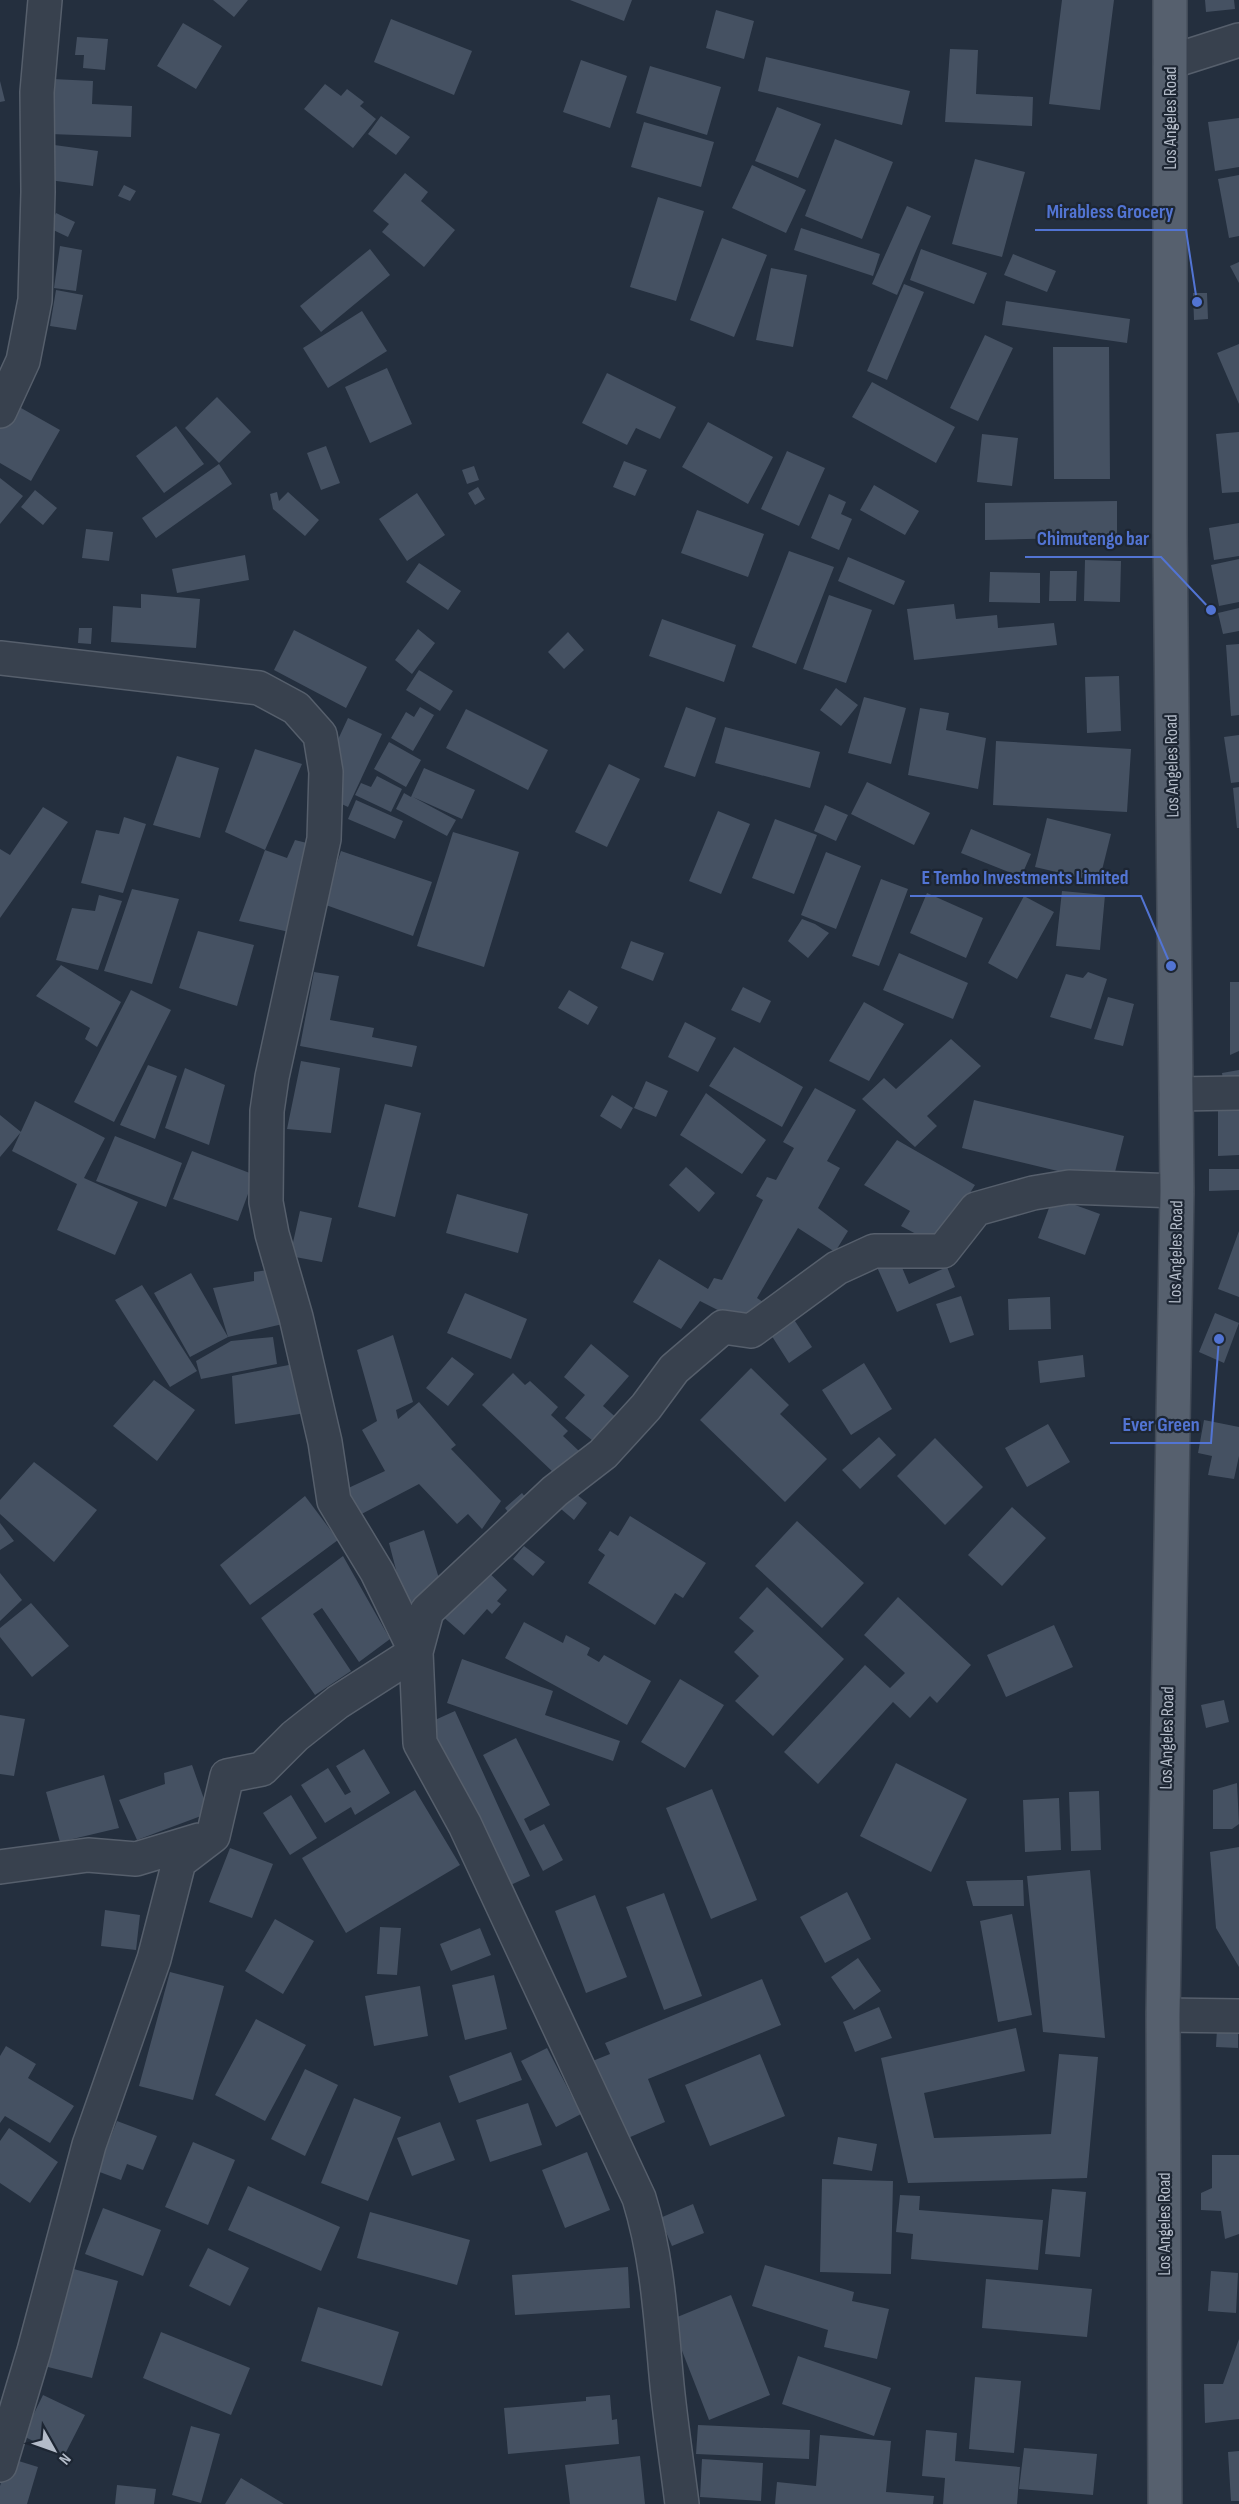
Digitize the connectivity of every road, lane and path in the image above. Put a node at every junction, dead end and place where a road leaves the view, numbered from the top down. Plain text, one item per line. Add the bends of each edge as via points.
1 (45, 0) edge
2 (1170, 0) edge
3 (1239, 40) edge
4 (1170, 62) junction
5 (0, 411) edge
6 (0, 658) edge
7 (1239, 1093) edge
8 (1176, 1094) junction
9 (1177, 1191) junction
10 (416, 1652) junction
11 (213, 1836) junction
12 (0, 1867) edge
13 (1163, 2015) junction
14 (1239, 2016) edge
15 (0, 2465) edge
16 (682, 2504) edge
17 (1165, 2504) edge

1 - 5 street via 37,92 35,300 23,361
2 - 4 main road, Los Angeles Road
3 - 4 street
4 - 8 main road, Los Angeles Road
6 - 10 street via 259,688 296,708 320,735 326,772 324,839 272,1077 265,1151 266,1202 325,1442 334,1501 377,1572
7 - 8 street
8 - 9 main road, Los Angeles Road
9 - 10 street via 1069,1186 976,1209 943,1251 874,1251 837,1268 751,1331 723,1326 674,1369 603,1455 555,1491 427,1611
9 - 13 main road, Los Angeles Road
10 - 11 street via 338,1702 262,1769 227,1776
10 - 16 street via 420,1743 465,1825 639,2198 658,2285
11 - 12 street via 136,1859 88,1855
11 - 15 street via 179,1862 154,1959 89,2145
13 - 14 street
13 - 17 main road, Los Angeles Road

